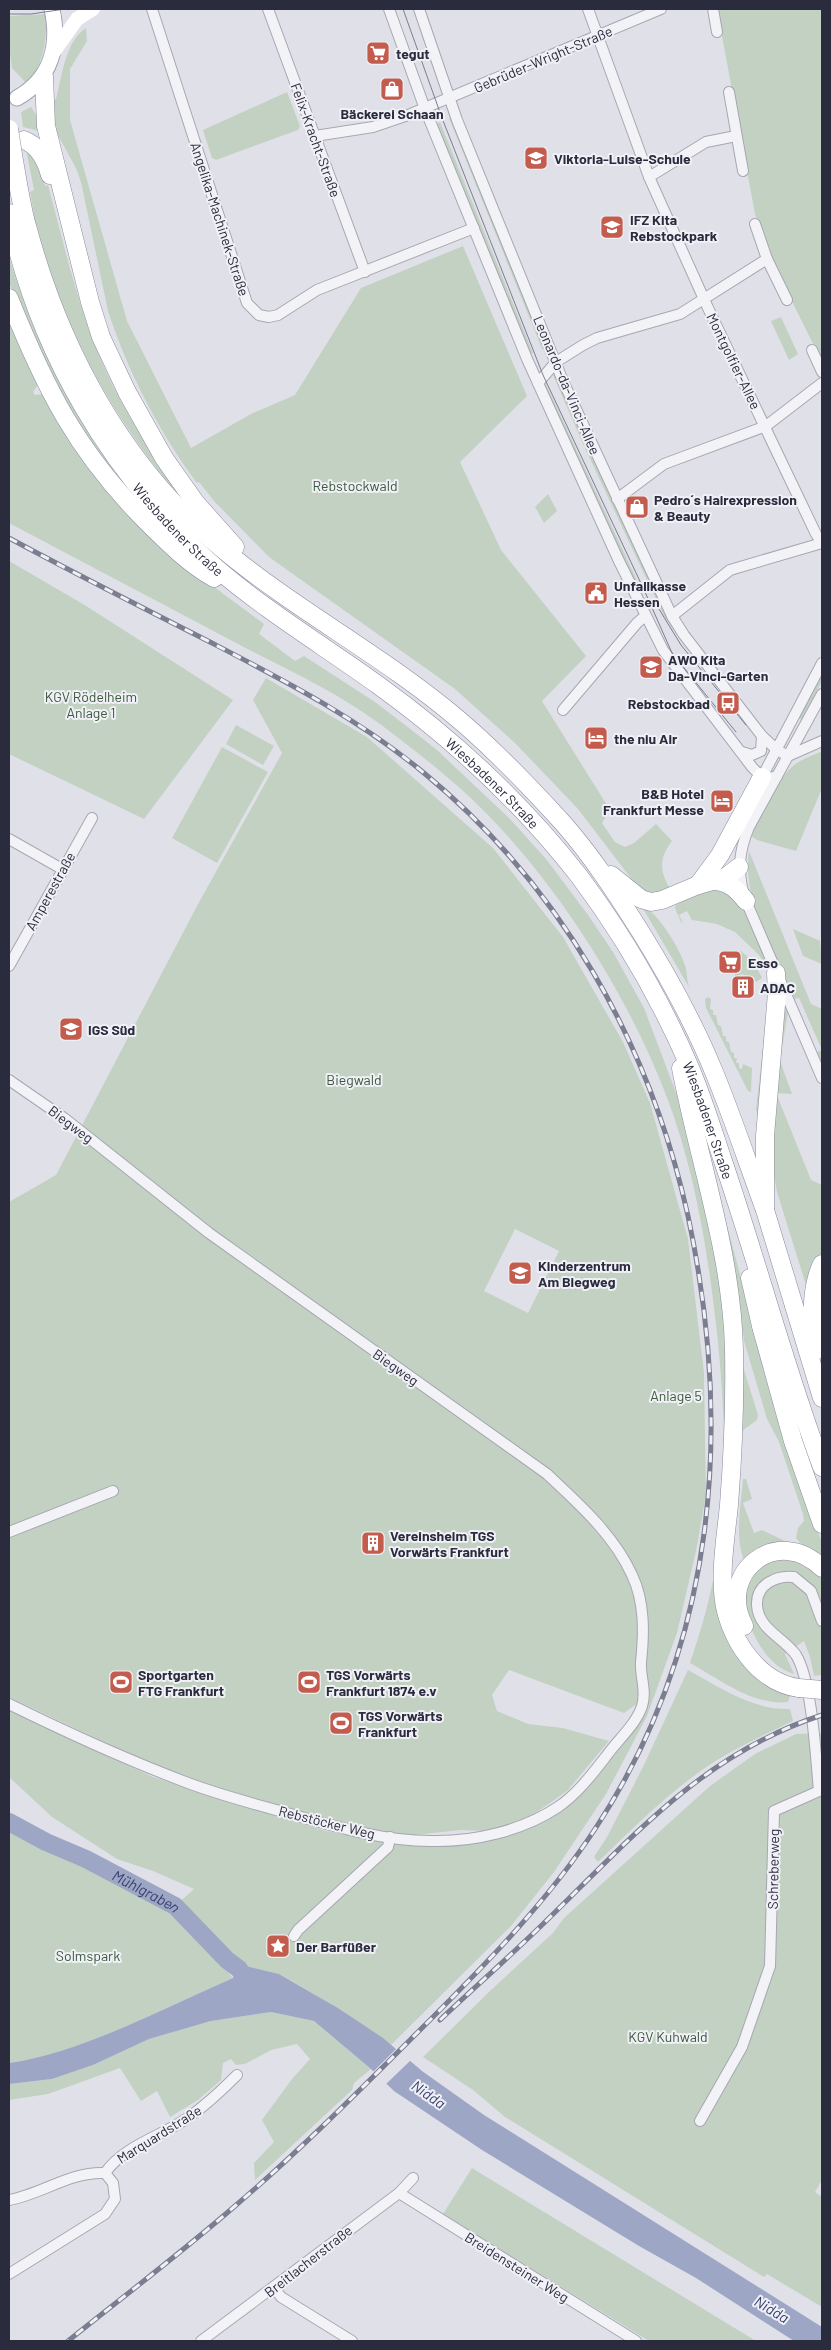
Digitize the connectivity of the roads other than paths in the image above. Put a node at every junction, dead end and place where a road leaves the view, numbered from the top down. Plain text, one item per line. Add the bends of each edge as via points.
1 (52, 9) edge
2 (93, 9) edge
3 (152, 9) edge
4 (268, 9) edge
5 (390, 9) edge
6 (420, 9) edge
7 (588, 9) edge
8 (661, 9) edge
9 (713, 9) edge
10 (717, 32) dead end
11 (597, 35) junction
12 (52, 54) junction
13 (44, 76) junction
14 (729, 92) dead end
15 (16, 98) dead end
16 (451, 99) junction
17 (425, 109) junction
18 (9, 129) edge
19 (315, 136) junction
20 (736, 136) junction
21 (24, 140) dead end
22 (743, 172) dead end
23 (650, 177) junction
24 (9, 212) edge
25 (755, 224) dead end
26 (474, 228) junction
27 (767, 259) junction
28 (80, 262) junction
29 (365, 272) junction
30 (9, 298) edge
31 (705, 300) junction
32 (787, 300) dead end
33 (812, 350) dead end
34 (556, 362) junction
35 (822, 372) edge
36 (538, 383) junction
37 (822, 383) edge
38 (766, 426) junction
39 (617, 500) junction
40 (822, 543) edge
41 (250, 596) junction
42 (285, 596) junction
43 (645, 616) junction
44 (672, 616) junction
45 (822, 663) edge
46 (822, 694) edge
47 (563, 710) dead end
48 (762, 736) junction
49 (822, 741) edge
50 (776, 750) junction
51 (742, 752) junction
52 (788, 756) junction
53 (769, 776) junction
54 (92, 818) dead end
55 (9, 839) edge
56 (586, 850) junction
57 (739, 867) junction
58 (62, 869) junction
59 (717, 880) junction
60 (698, 885) junction
61 (746, 901) junction
62 (9, 966) edge
63 (776, 973) junction
64 (672, 1029) junction
65 (822, 1078) edge
66 (9, 1080) edge
67 (739, 1209) junction
68 (765, 1210) junction
69 (822, 1264) edge
70 (816, 1381) junction
71 (822, 1398) edge
72 (822, 1466) edge
73 (113, 1491) dead end
74 (822, 1524) edge
75 (9, 1532) edge
76 (822, 1568) edge
77 (822, 1621) edge
78 (799, 1688) junction
79 (822, 1690) edge
80 (9, 1704) edge
81 (626, 1732) joint
82 (390, 1837) junction
83 (294, 1936) dead end
84 (237, 2076) dead end
85 (700, 2121) dead end
86 (105, 2173) junction
87 (413, 2178) dead end
88 (399, 2193) junction
89 (9, 2200) edge
90 (9, 2274) edge
91 (274, 2287) junction
92 (201, 2341) edge
93 (352, 2341) edge
94 (636, 2341) edge

1 - 12 main road
2 - 12 main road via 76,19
3 - 29 street, Angelika-Machinek-Straße via 252,311 269,317 278,315 317,290
4 - 19 street, Felix-Kracht-Straße
5 - 17 street, Leonardo-da-Vinci-Allee
6 - 16 street, Leonardo-da-Vinci-Allee
7 - 11 street, Montgolfier-Allee
8 - 11 street, Gebrüder-Wright-Straße
9 - 10 street
11 - 16 street, Gebrüder-Wright-Straße
11 - 23 street, Montgolfier-Allee
12 - 13 main road
13 - 15 main road
13 - 28 highway via 46,126
14 - 20 street
16 - 17 street, Gebrüder-Wright-Straße
16 - 34 street, Leonardo-da-Vinci-Allee
17 - 19 street, Gebrüder-Wright-Straße via 373,127
17 - 26 street, Leonardo-da-Vinci-Allee
18 - 42 highway, Wiesbadener Straße, bridge via 28,229 62,330 80,368 124,442 164,492 223,550
19 - 29 street, Felix-Kracht-Straße
20 - 22 street
20 - 23 street via 706,142
21 - 28 highway via 37,148 46,161 65,227
23 - 31 street, Montgolfier-Allee
24 - 41 highway, Wiesbadener Straße via 35,305 67,378 89,418 152,503 192,545
25 - 27 street
26 - 29 street, Angelika-Machinek-Straße
26 - 36 street, Leonardo-da-Vinci-Allee
27 - 31 street
27 - 32 street
28 - 42 highway via 101,338 159,450 211,521
30 - 41 highway via 46,385 93,462 162,537 192,563
31 - 34 street via 680,314 597,338
31 - 38 street, Montgolfier-Allee
33 - 35 street
34 - 36 street
34 - 39 street, Leonardo-da-Vinci-Allee
36 - 43 street, Leonardo-da-Vinci-Allee
37 - 38 street
38 - 39 street via 664,464
38 - 40 street, Montgolfier-Allee
39 - 44 street, Leonardo-da-Vinci-Allee
40 - 44 street via 730,570
41 - 64 highway, Wiesbadener Straße via 405,705 487,775 555,847 601,907 640,969
42 - 56 highway, Wiesbadener Straße via 458,719 503,761
43 - 47 street
43 - 51 street, Leonardo-da-Vinci-Allee via 667,656
44 - 48 street, Leonardo-da-Vinci-Allee
45 - 50 street
46 - 52 street
48 - 50 street, Leonardo-da-Vinci-Allee
48 - 51 street via 761,751 752,755
49 - 52 street
50 - 52 street, Leonardo-da-Vinci-Allee
50 - 53 street
51 - 53 street, Leonardo-da-Vinci-Allee
52 - 53 street
53 - 57 street via 742,847
53 - 60 highway
54 - 58 street, Amperestraße
55 - 58 street
56 - 60 highway via 641,899 651,902 662,900
56 - 68 highway, Wiesbadener Straße via 656,958 692,1025 714,1072
57 - 59 highway via 731,875
57 - 61 street
58 - 62 street, Amperestraße
59 - 60 highway
59 - 61 highway via 729,884
61 - 63 street
63 - 65 street
63 - 68 highway via 765,1136
64 - 67 highway, Wiesbadener Straße via 701,1098
64 - 78 highway via 718,1225 732,1325 733,1454 724,1604 731,1626 759,1669 778,1683
66 - 81 street, Biegweg via 64,1118 209,1233 548,1474 596,1521 633,1576 640,1599 644,1643 641,1672 645,1691 639,1714
67 - 72 highway, Wiesbadener Straße
67 - 74 highway via 761,1326 793,1442
68 - 70 highway
69 - 70 highway via 813,1296
70 - 71 highway
73 - 75 street
76 - 78 highway via 800,1552 774,1552 752,1563 737,1590 740,1618 762,1657 780,1677
77 - 85 street, Schreberweg via 811,1591 794,1576 776,1578 758,1596 758,1613 762,1620 796,1656 802,1671 810,1705 819,1791 774,1811 770,1966 742,2047
78 - 79 highway, bridge
80 - 82 street, Rebstöcker Weg via 84,1741 191,1784 326,1824
81 - 82 street, Rebstöcker Weg via 592,1774 559,1806 530,1822 504,1832 452,1841
82 - 83 street via 388,1846
84 - 86 street, Marquardstraße via 183,2121 122,2155
86 - 89 street, Marquardstraße via 88,2172
86 - 90 street, Marquardstraße via 113,2183 115,2199 105,2214
87 - 88 street, Breitlacherstraße
88 - 91 street, Breitlacherstraße
88 - 94 street, Breidensteiner Weg
91 - 92 street, Breitlacherstraße
91 - 93 street via 281,2297

